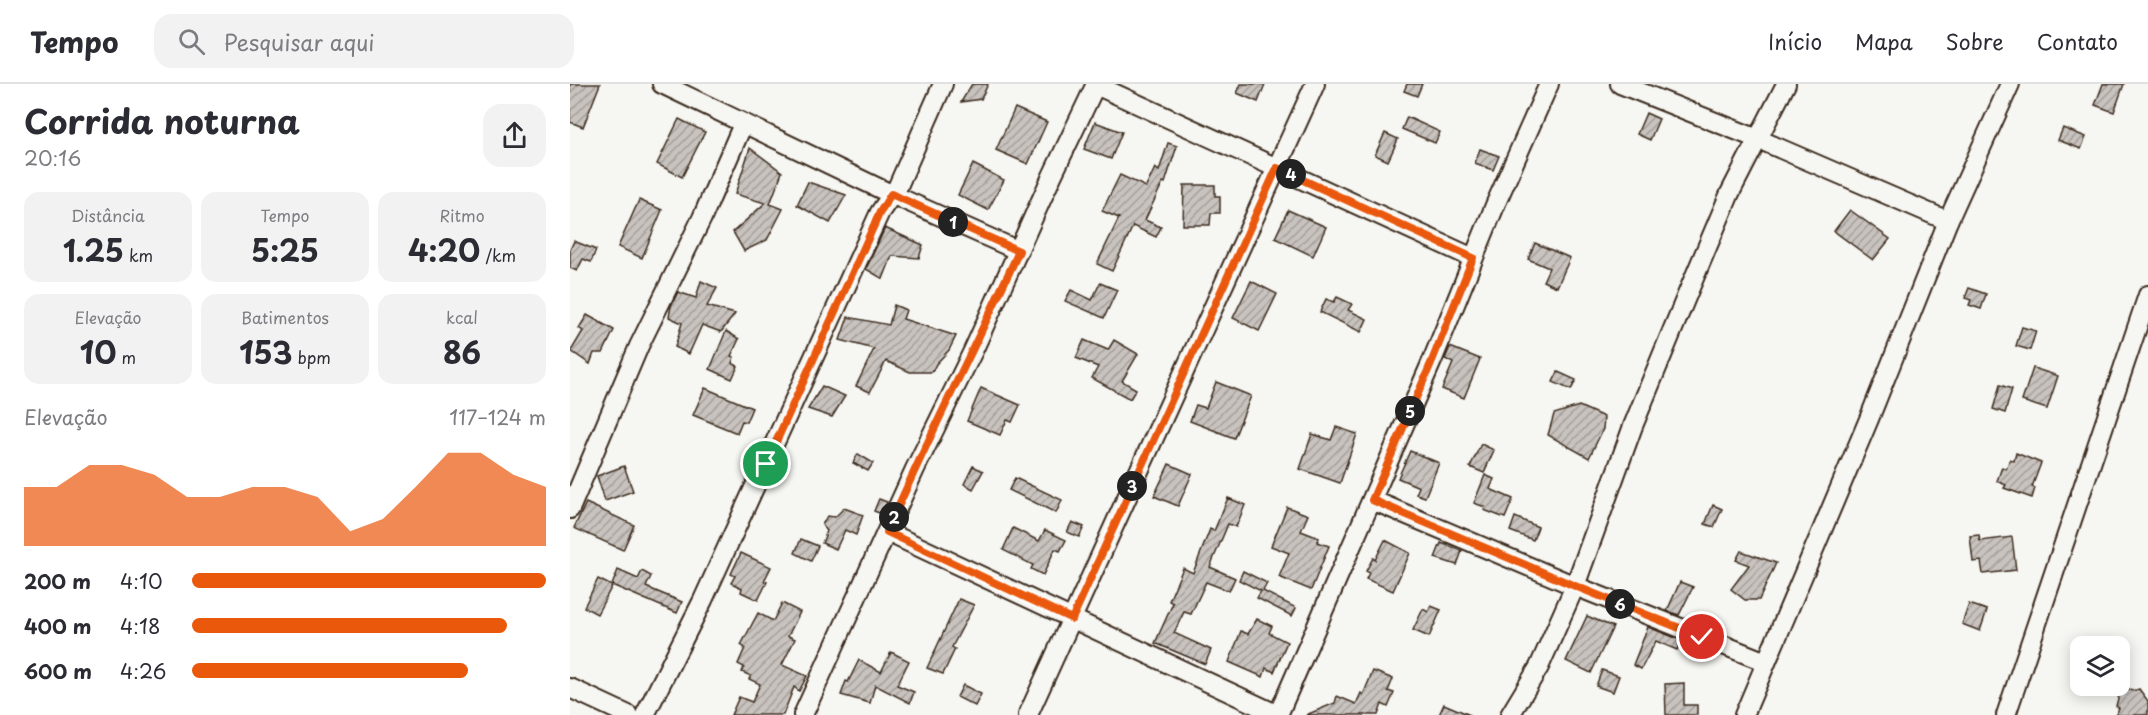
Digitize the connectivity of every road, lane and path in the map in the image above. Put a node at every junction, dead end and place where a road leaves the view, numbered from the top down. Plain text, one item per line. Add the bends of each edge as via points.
1 (662, 84) edge
2 (943, 84) edge
3 (1096, 84) edge
4 (1315, 84) edge
5 (1550, 84) edge
6 (1620, 84) edge
7 (1786, 84) edge
8 (2010, 84) edge
9 (743, 124) junction
10 (1758, 139) junction
11 (1277, 168) junction
12 (891, 194) junction
13 (1948, 221) junction
14 (1019, 251) junction
15 (1473, 258) junction
16 (2148, 295) edge
17 (1372, 500) junction
18 (570, 508) edge
19 (887, 532) junction
20 (1575, 586) junction
21 (1072, 619) junction
22 (1766, 662) junction
23 (570, 688) edge
24 (628, 715) edge
25 (645, 715) edge
26 (803, 715) edge
27 (1028, 715) edge
28 (1278, 715) edge
29 (1510, 715) edge
30 (1744, 715) edge
31 (2006, 715) edge

1 - 9 street
2 - 12 street
3 - 11 street
3 - 14 street
4 - 11 street
5 - 15 street
6 - 10 street
7 - 10 street
8 - 13 street
9 - 12 street
9 - 18 street via 639,346
10 - 13 street
10 - 20 street via 1730,193 1633,426
11 - 15 street
11 - 21 street
12 - 14 street
12 - 25 street via 703,600
13 - 22 street
14 - 19 street
15 - 17 street
16 - 31 street
17 - 20 street
17 - 28 street
19 - 21 street
19 - 26 street
20 - 22 street
20 - 29 street via 1539,667
21 - 27 street
21 - 28 street
22 - 30 street
23 - 24 street

